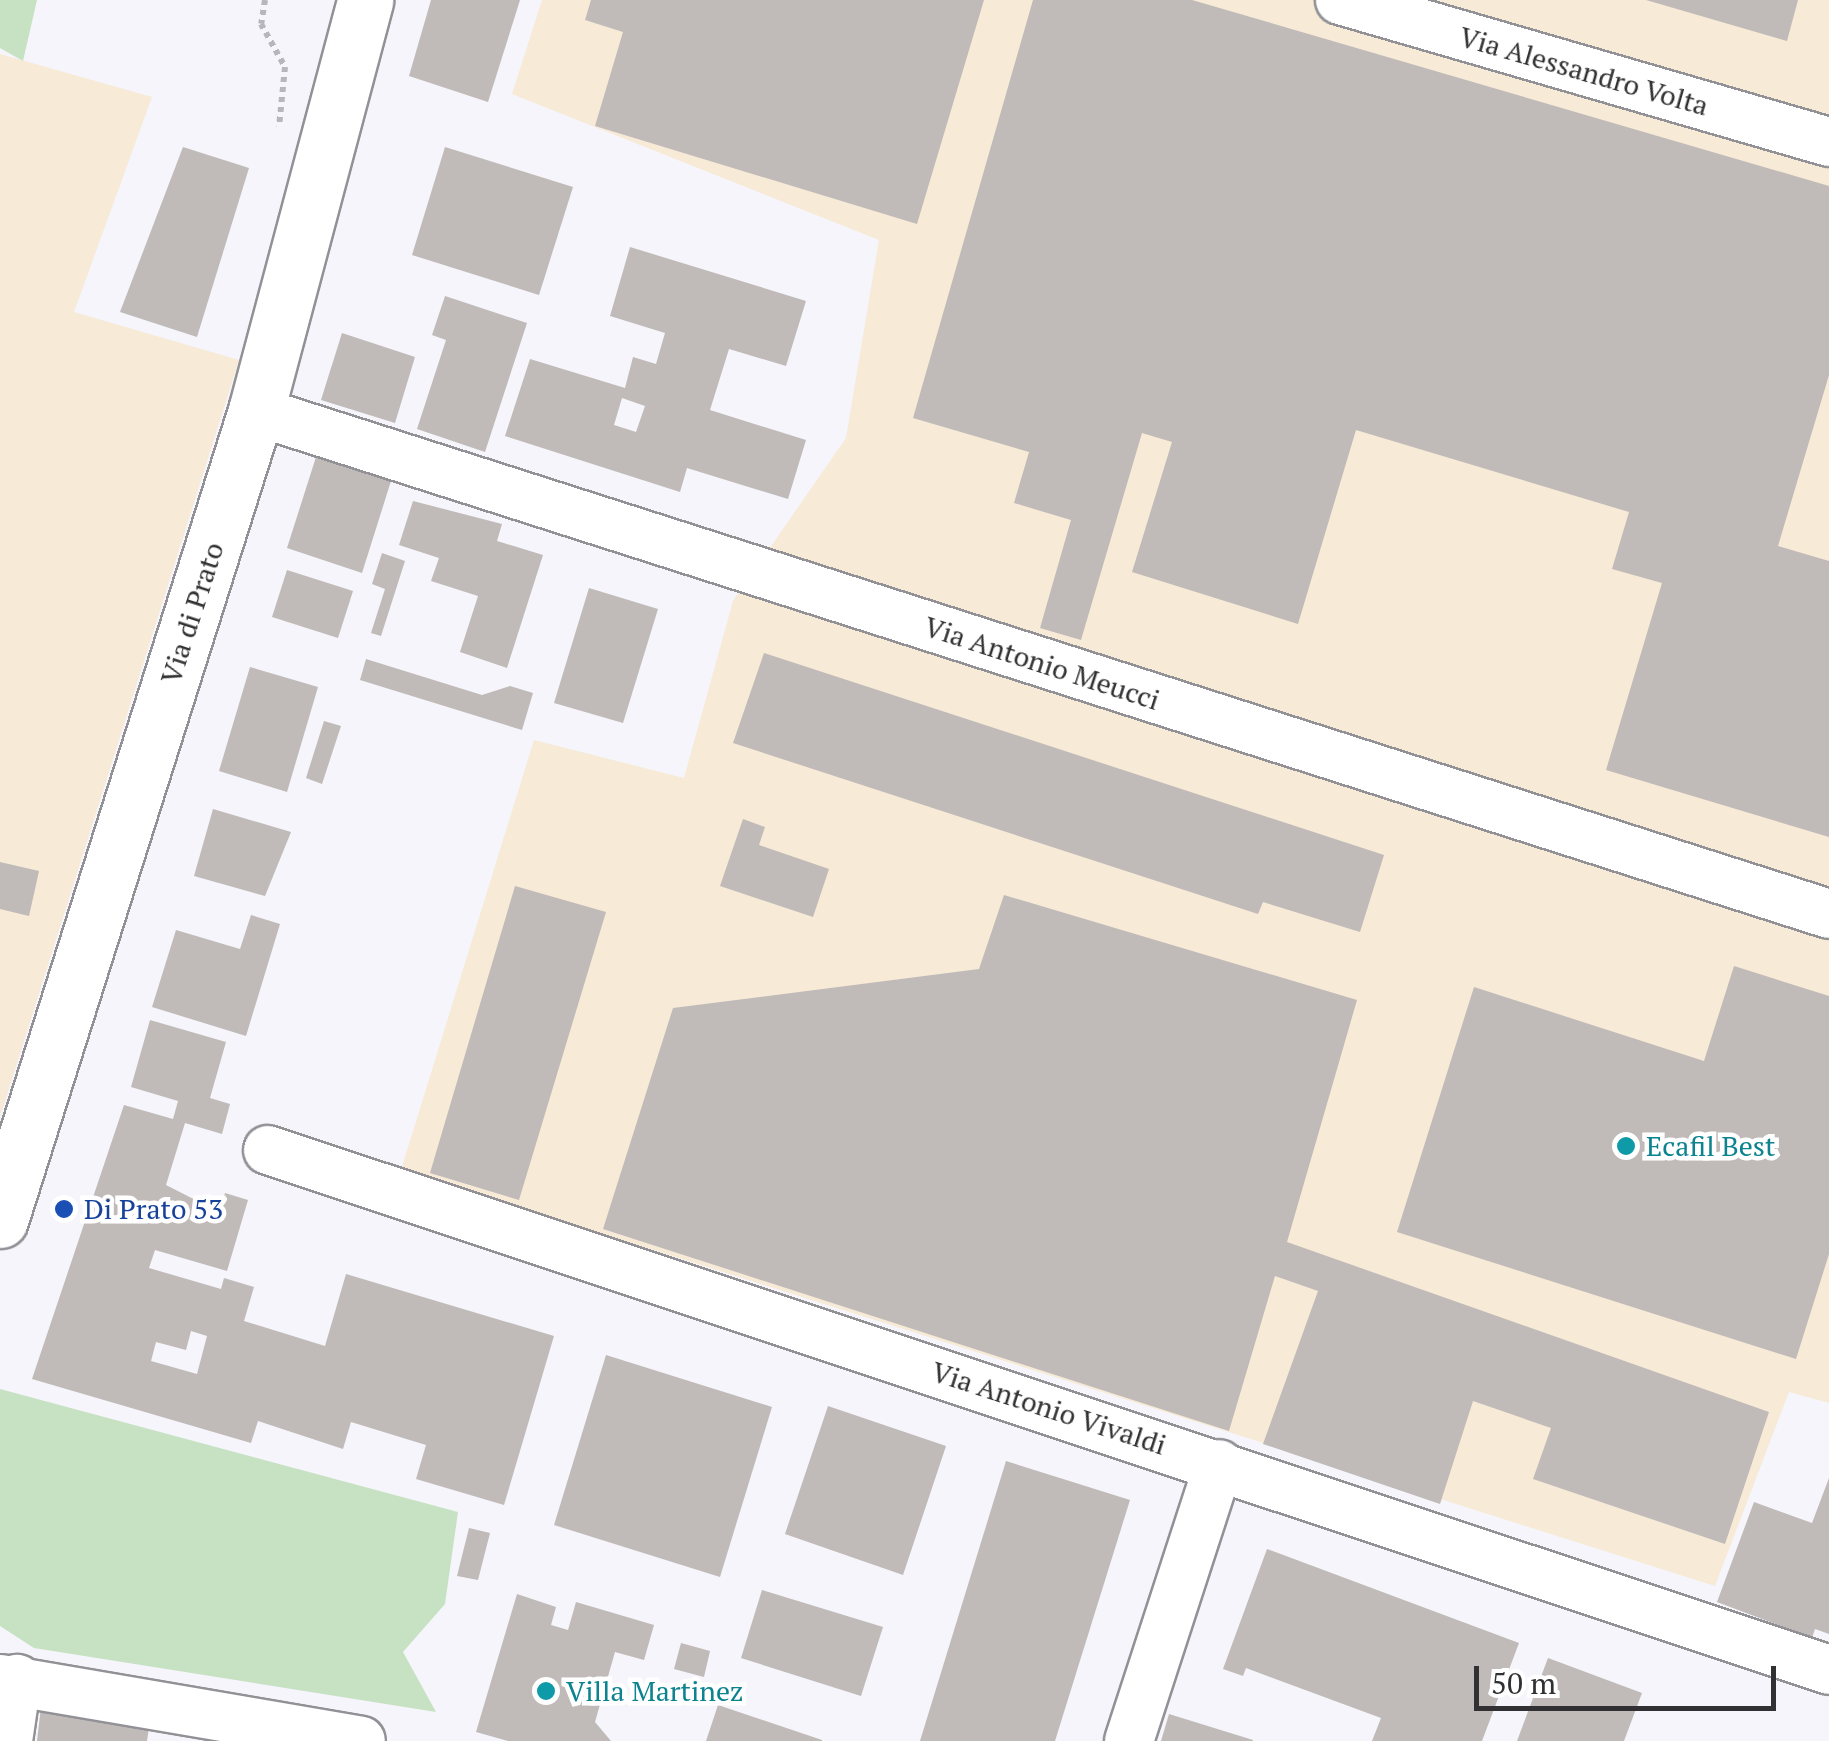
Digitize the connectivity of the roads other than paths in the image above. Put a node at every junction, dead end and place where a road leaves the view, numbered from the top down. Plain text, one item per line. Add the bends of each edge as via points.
1 (365, 0) edge
2 (1340, 0) edge
3 (1829, 142) edge
4 (256, 411) junction
5 (1829, 914) edge
6 (268, 1150) dead end
7 (0, 1220) edge
8 (1219, 1464) junction
9 (1829, 1670) edge
10 (6, 1675) edge
11 (8, 1741) edge
12 (361, 1741) edge
13 (1129, 1741) edge

1 - 4 main road, Via di Prato
2 - 3 street, Via Alessandro Volta
4 - 5 street, Via Antonio Meucci
4 - 7 main road, Via di Prato
6 - 8 street, Via Antonio Vivaldi
8 - 9 street, Via Antonio Vivaldi
8 - 13 street
10 - 11 street
10 - 12 street

